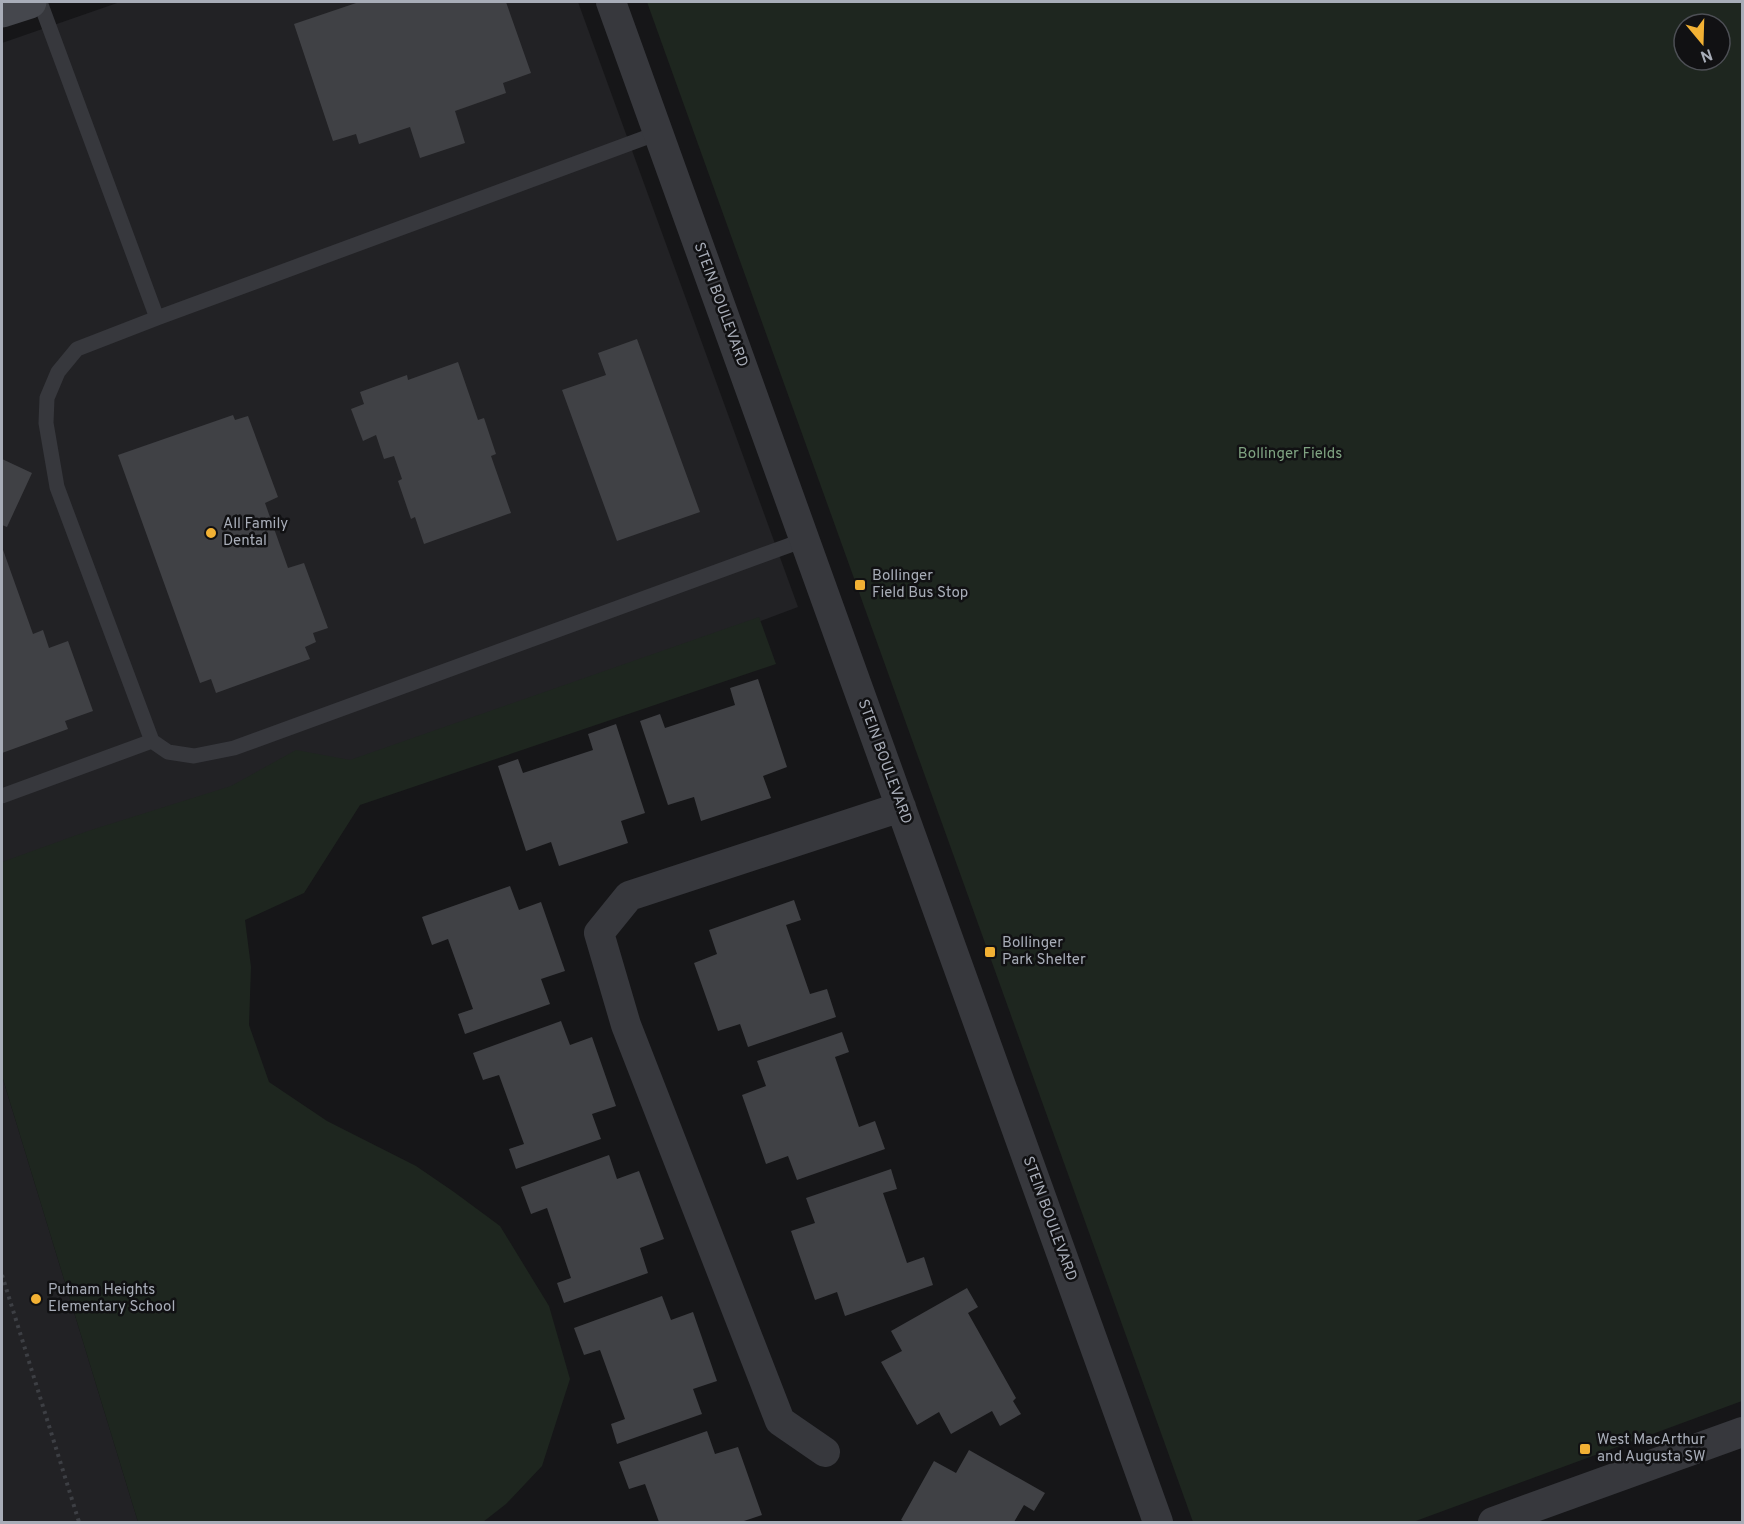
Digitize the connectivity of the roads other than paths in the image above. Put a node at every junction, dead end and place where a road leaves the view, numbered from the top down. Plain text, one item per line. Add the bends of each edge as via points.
1 (30, 2) edge
2 (40, 2) edge
3 (611, 2) edge
4 (2, 11) edge
5 (658, 133) junction
6 (157, 318) junction
7 (804, 540) junction
8 (152, 741) junction
9 (2, 796) edge
10 (901, 807) junction
11 (1743, 1432) edge
12 (825, 1452) dead end
13 (1567, 1510) edge
14 (1158, 1522) edge
15 (1493, 1522) edge

1 - 4 street
2 - 6 lane
3 - 5 street, STEIN BOULEVARD
5 - 6 lane
5 - 7 street, STEIN BOULEVARD
6 - 8 lane via 77,349 58,372 47,398 46,423 57,487
7 - 8 lane via 234,748 194,756 168,752
7 - 10 street, STEIN BOULEVARD
8 - 9 lane
10 - 12 street via 629,896 599,933 626,1025 780,1421
10 - 14 street, STEIN BOULEVARD
11 - 13 street
13 - 15 street

